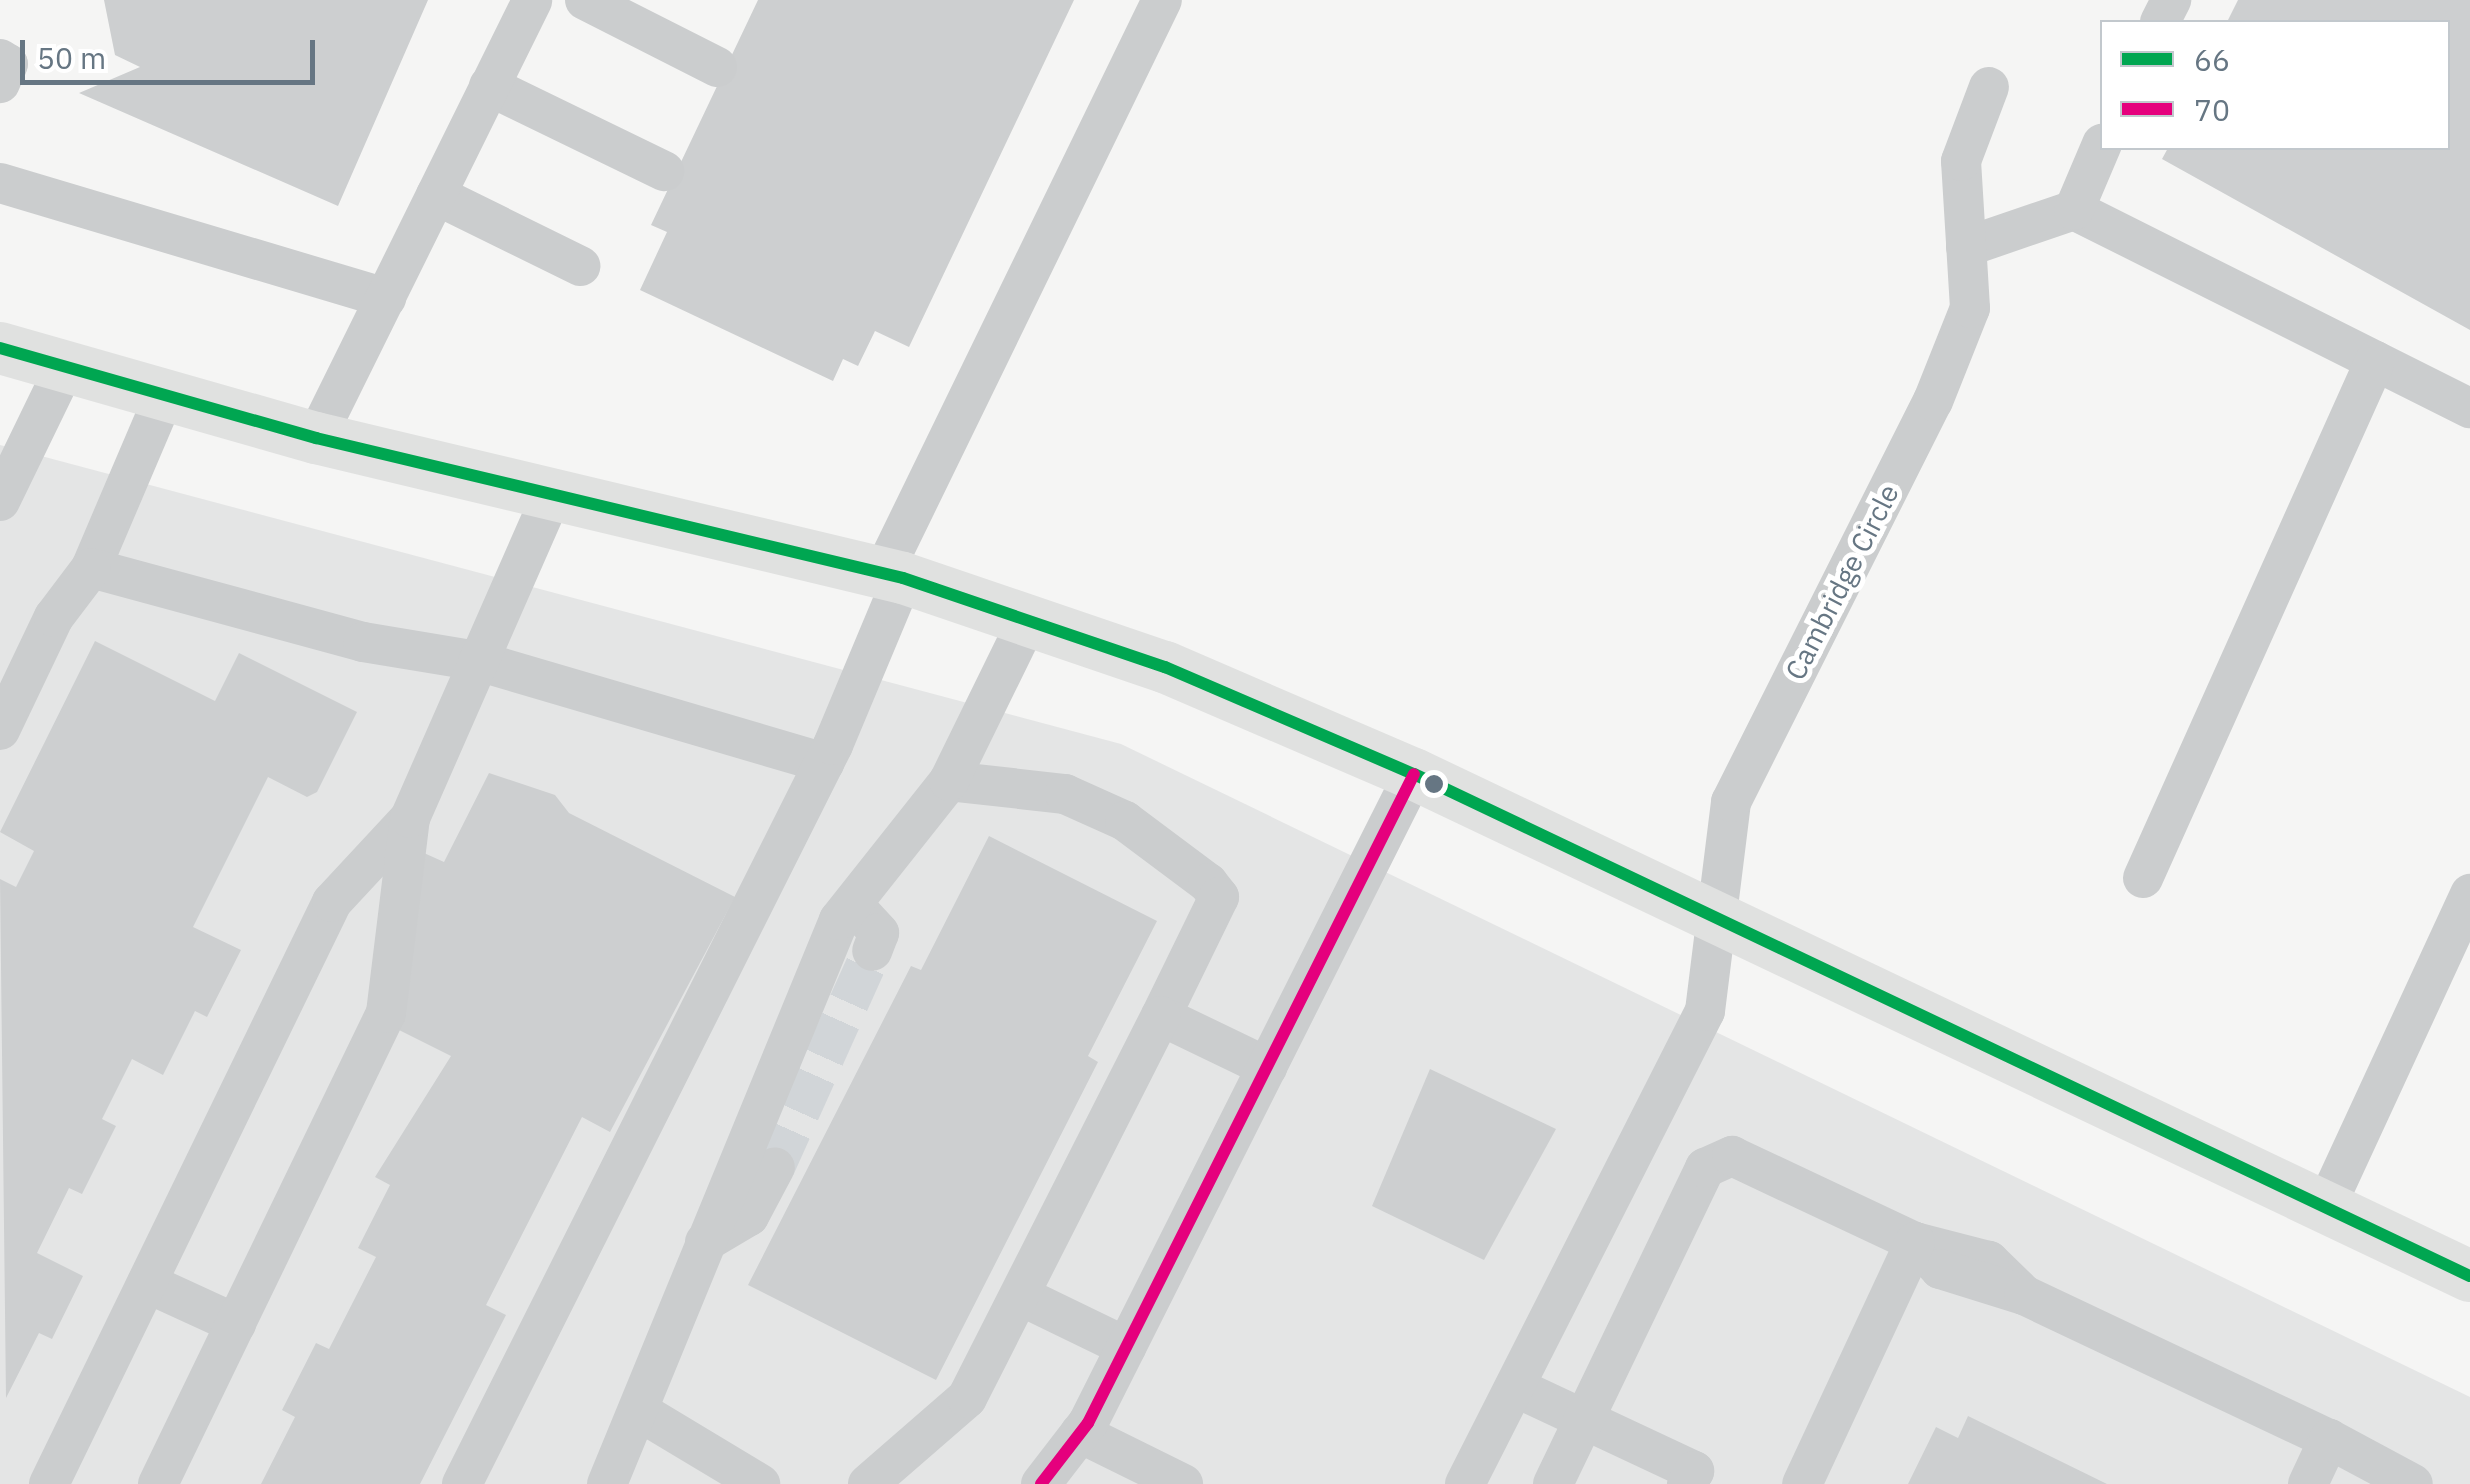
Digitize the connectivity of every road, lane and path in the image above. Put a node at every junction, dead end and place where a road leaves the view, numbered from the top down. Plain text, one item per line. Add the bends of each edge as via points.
1 (532, 0) edge
2 (585, 0) edge
3 (1162, 0) edge
4 (0, 60) edge
5 (717, 67) dead end
6 (0, 83) edge
7 (489, 86) junction
8 (1990, 88) dead end
9 (2100, 149) edge
10 (664, 171) dead end
11 (0, 183) edge
12 (436, 195) junction
13 (2074, 210) junction
14 (1966, 247) junction
15 (580, 266) dead end
16 (386, 298) junction
17 (0, 348) edge
18 (2375, 360) junction
19 (64, 369) junction
20 (163, 399) junction
21 (2470, 408) edge
22 (316, 438) junction
23 (553, 492) junction
24 (0, 501) edge
25 (91, 568) junction
26 (893, 576) junction
27 (1029, 618) junction
28 (478, 662) junction
29 (0, 730) edge
30 (824, 763) junction
31 (1414, 774) junction
32 (948, 781) junction
33 (410, 818) junction
34 (2144, 878) dead end
35 (2470, 894) edge
36 (856, 908) junction
37 (1723, 918) junction
38 (872, 951) tunnel mouth
39 (1161, 1016) junction
40 (1267, 1066) junction
41 (775, 1167) tunnel mouth
42 (2326, 1206) junction
43 (705, 1242) junction
44 (1915, 1242) junction
45 (2470, 1276) edge
46 (146, 1283) junction
47 (1021, 1296) junction
48 (236, 1324) junction
49 (1126, 1347) junction
50 (1515, 1387) junction
51 (642, 1413) junction
52 (1584, 1419) junction
53 (1080, 1433) junction
54 (2329, 1439) junction
55 (1701, 1480) edge
56 (48, 1484) edge
57 (158, 1484) edge
58 (462, 1484) edge
59 (607, 1484) edge
60 (760, 1484) edge
61 (868, 1484) edge
62 (1041, 1484) edge
63 (1182, 1484) edge
64 (1465, 1484) edge
65 (1553, 1484) edge
66 (1802, 1484) edge
67 (2308, 1484) edge
68 (2413, 1484) edge

1 - 7 street
2 - 5 street
3 - 26 street
4 - 6 street via 8,64
7 - 10 street
7 - 12 street
8 - 14 street, Cambridge Circle via 1961,162
9 - 13 street
11 - 16 street
12 - 15 street
12 - 16 street
13 - 14 street
13 - 18 street
14 - 37 street, Cambridge Circle via 1970,308 1933,401 1732,802
16 - 22 street
17 - 19 main road
18 - 21 street
18 - 34 street
19 - 20 main road
19 - 24 street
20 - 22 main road
20 - 25 street
22 - 23 main road
23 - 26 main road
23 - 28 street
25 - 28 street via 363,642
25 - 29 street via 54,617
26 - 27 main road
26 - 30 street
27 - 31 main road
27 - 32 street
28 - 30 street
28 - 33 street
30 - 58 street
31 - 37 main road
31 - 40 street
32 - 36 street
32 - 39 street via 1065,794 1125,821 1208,883 1219,896
33 - 46 street via 332,902
33 - 48 street via 386,1013
35 - 42 street
36 - 38 street via 879,933
36 - 43 street via 840,920
37 - 42 main road
37 - 50 street, Cambridge Circle via 1704,1010
39 - 40 street
39 - 47 street
40 - 49 street
41 - 43 street via 750,1216
42 - 45 main road
43 - 51 street
44 - 52 street via 1732,1156 1705,1168
44 - 54 street via 1989,1261 2024,1296
44 - 66 street
46 - 48 street
46 - 56 street
47 - 49 street
47 - 61 street via 951,1419
48 - 57 street
49 - 53 street
50 - 52 street
50 - 64 street, Cambridge Circle
51 - 59 street
51 - 60 street
52 - 55 street
52 - 65 street
53 - 62 street
53 - 63 street
54 - 67 street
54 - 68 street

